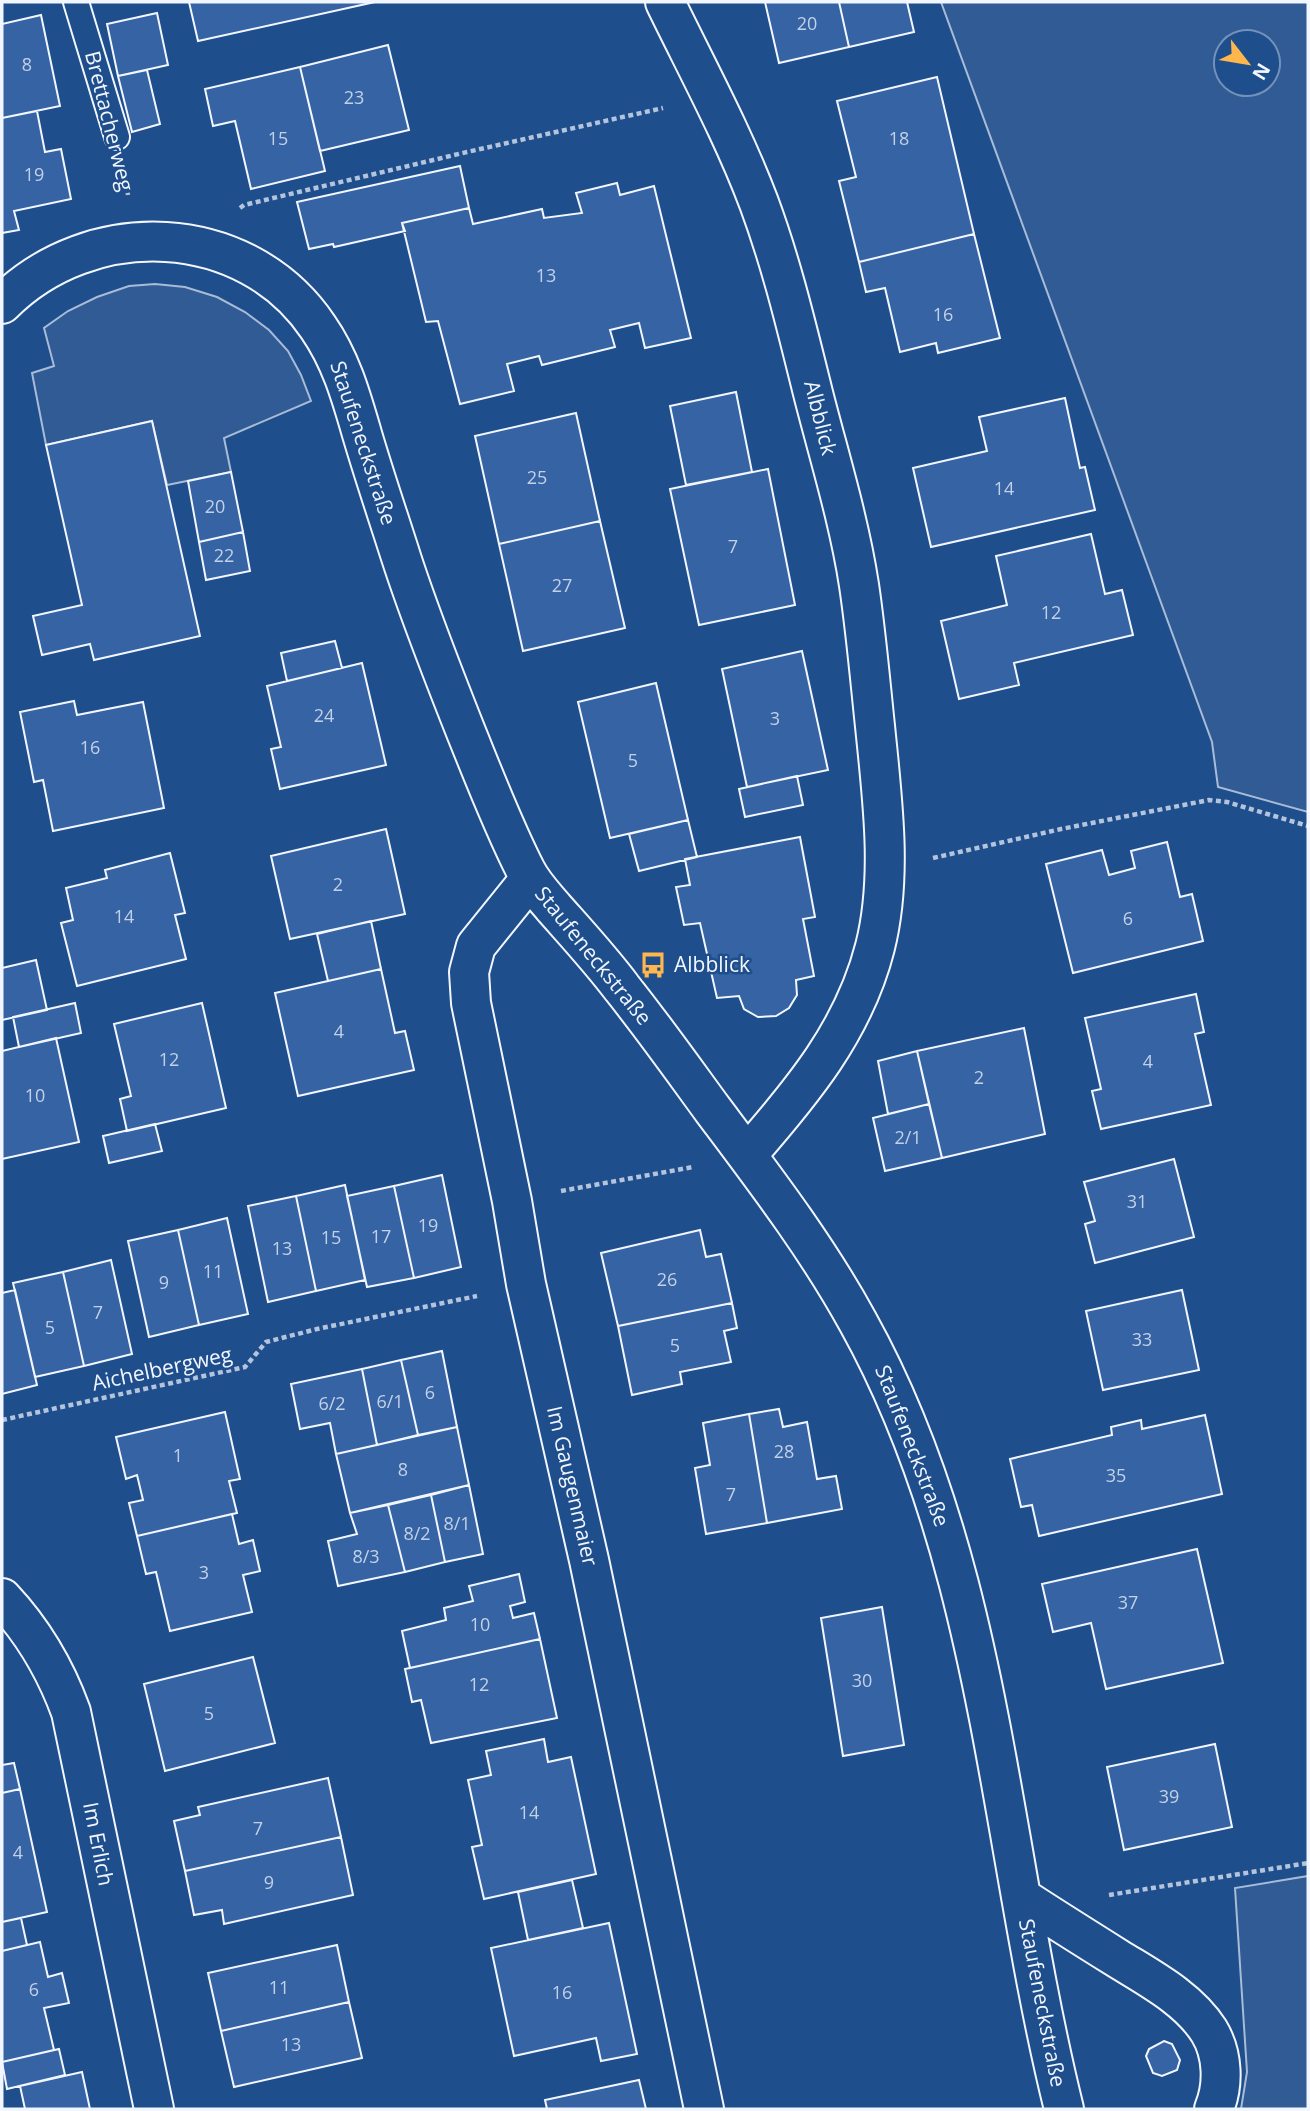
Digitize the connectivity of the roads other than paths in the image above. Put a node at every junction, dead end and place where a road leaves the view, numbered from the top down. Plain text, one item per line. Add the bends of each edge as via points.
1 (76, 2) edge
2 (665, 2) edge
3 (117, 137) road end
4 (2, 304) edge
5 (530, 879) junction
6 (747, 1155) junction
7 (2, 1598) edge
8 (1021, 1897) junction
9 (154, 2109) edge
10 (704, 2109) edge
11 (1064, 2109) edge
12 (1214, 2109) edge

1 - 3 lane, Brettacherweg
2 - 6 street, Albblick via 759,201 775,249 848,528 866,634 879,766 883,899 876,946 859,997 812,1077
4 - 5 street, Staufeneckstraße via 35,275 62,261 136,241 203,247 246,264 305,308 347,383 426,631
5 - 6 street, Staufeneckstraße via 622,988
5 - 10 street, Im Gaugenmaier via 476,946 469,972 476,1037
6 - 8 street, Staufeneckstraße via 841,1291 881,1364 913,1438 960,1585
7 - 9 street, Im Erlich via 50,1661 71,1712
8 - 11 street, Staufeneckstraße
8 - 12 street, Staufeneckstraße via 1151,1979 1197,2016 1218,2050 1220,2090

